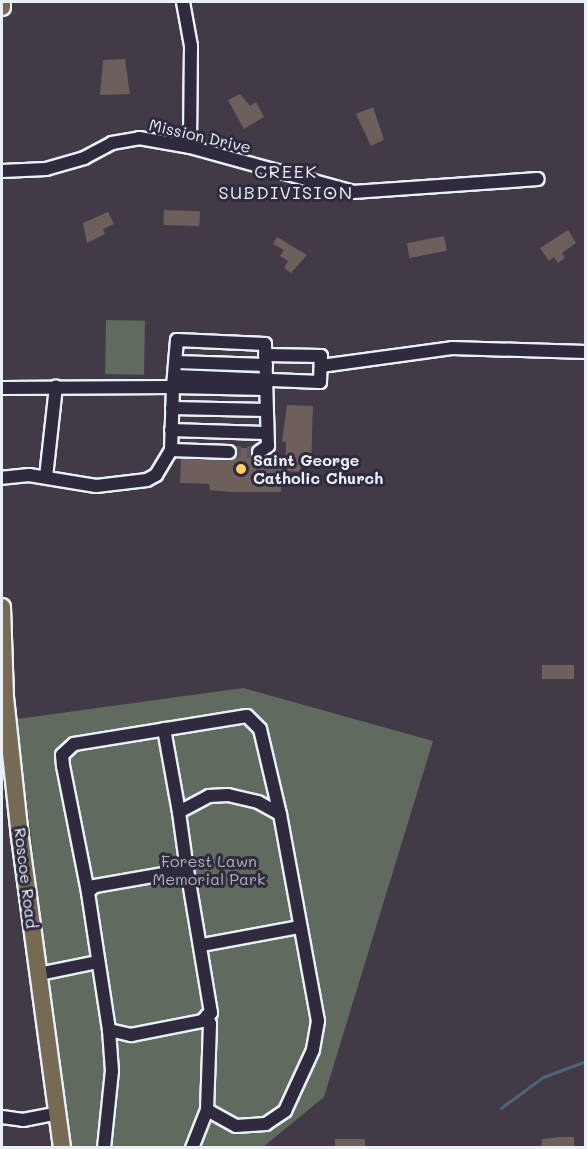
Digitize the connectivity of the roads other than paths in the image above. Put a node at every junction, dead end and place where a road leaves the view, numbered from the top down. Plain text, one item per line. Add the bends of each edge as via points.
1 (2, 2) edge
2 (183, 2) edge
3 (2, 7) edge
4 (190, 147) junction
5 (2, 171) edge
6 (538, 179) dead end
7 (585, 352) edge
8 (265, 355) junction
9 (176, 362) junction
10 (321, 366) junction
11 (174, 381) junction
12 (266, 384) junction
13 (56, 387) junction
14 (2, 388) edge
15 (172, 408) junction
16 (266, 410) junction
17 (171, 430) junction
18 (265, 433) junction
19 (171, 450) junction
20 (229, 452) tunnel mouth
21 (259, 452) dead end
22 (46, 477) junction
23 (2, 478) edge
24 (2, 607) edge
25 (164, 729) junction
26 (179, 812) junction
27 (280, 814) junction
28 (187, 870) junction
29 (88, 891) junction
30 (299, 927) junction
31 (202, 945) junction
32 (97, 962) junction
33 (39, 974) junction
34 (207, 1016) junction
35 (110, 1030) junction
36 (207, 1110) junction
37 (58, 1113) junction
38 (2, 1117) edge
39 (62, 1148) edge
40 (104, 1148) edge
41 (192, 1148) edge

1 - 3 main road
2 - 4 street via 191,46
4 - 5 street, Mission Drive via 126,139 62,165
4 - 6 street, Mission Drive via 353,192
7 - 10 street via 452,348
8 - 9 street
8 - 9 street via 177,340
8 - 10 street via 321,357
8 - 12 street
9 - 11 street
10 - 12 street via 320,382
11 - 12 street
11 - 13 street
11 - 15 street
12 - 16 street
13 - 14 street
13 - 22 street
15 - 16 street
15 - 17 street
16 - 18 street
17 - 18 street
17 - 19 street
18 - 21 street via 268,446
19 - 20 street
19 - 22 street via 156,475 130,484 96,486
22 - 23 street
24 - 33 main road, Roscoe Road via 5,697
25 - 26 street
25 - 27 street via 236,716 255,721
25 - 29 street via 74,744 62,755 82,878
26 - 27 street via 209,796 228,795 258,802
26 - 28 street
27 - 30 street
28 - 29 street via 95,886
28 - 31 street
29 - 32 street
30 - 31 street
30 - 36 street via 318,1021 313,1050 285,1111 266,1124 236,1126
31 - 34 street via 212,1002
32 - 33 street
32 - 35 street
33 - 37 main road, Roscoe Road
34 - 35 street via 202,1021 131,1035
34 - 36 street
35 - 40 street via 112,1071
36 - 41 street
37 - 38 street via 23,1120
37 - 39 main road, Roscoe Road

